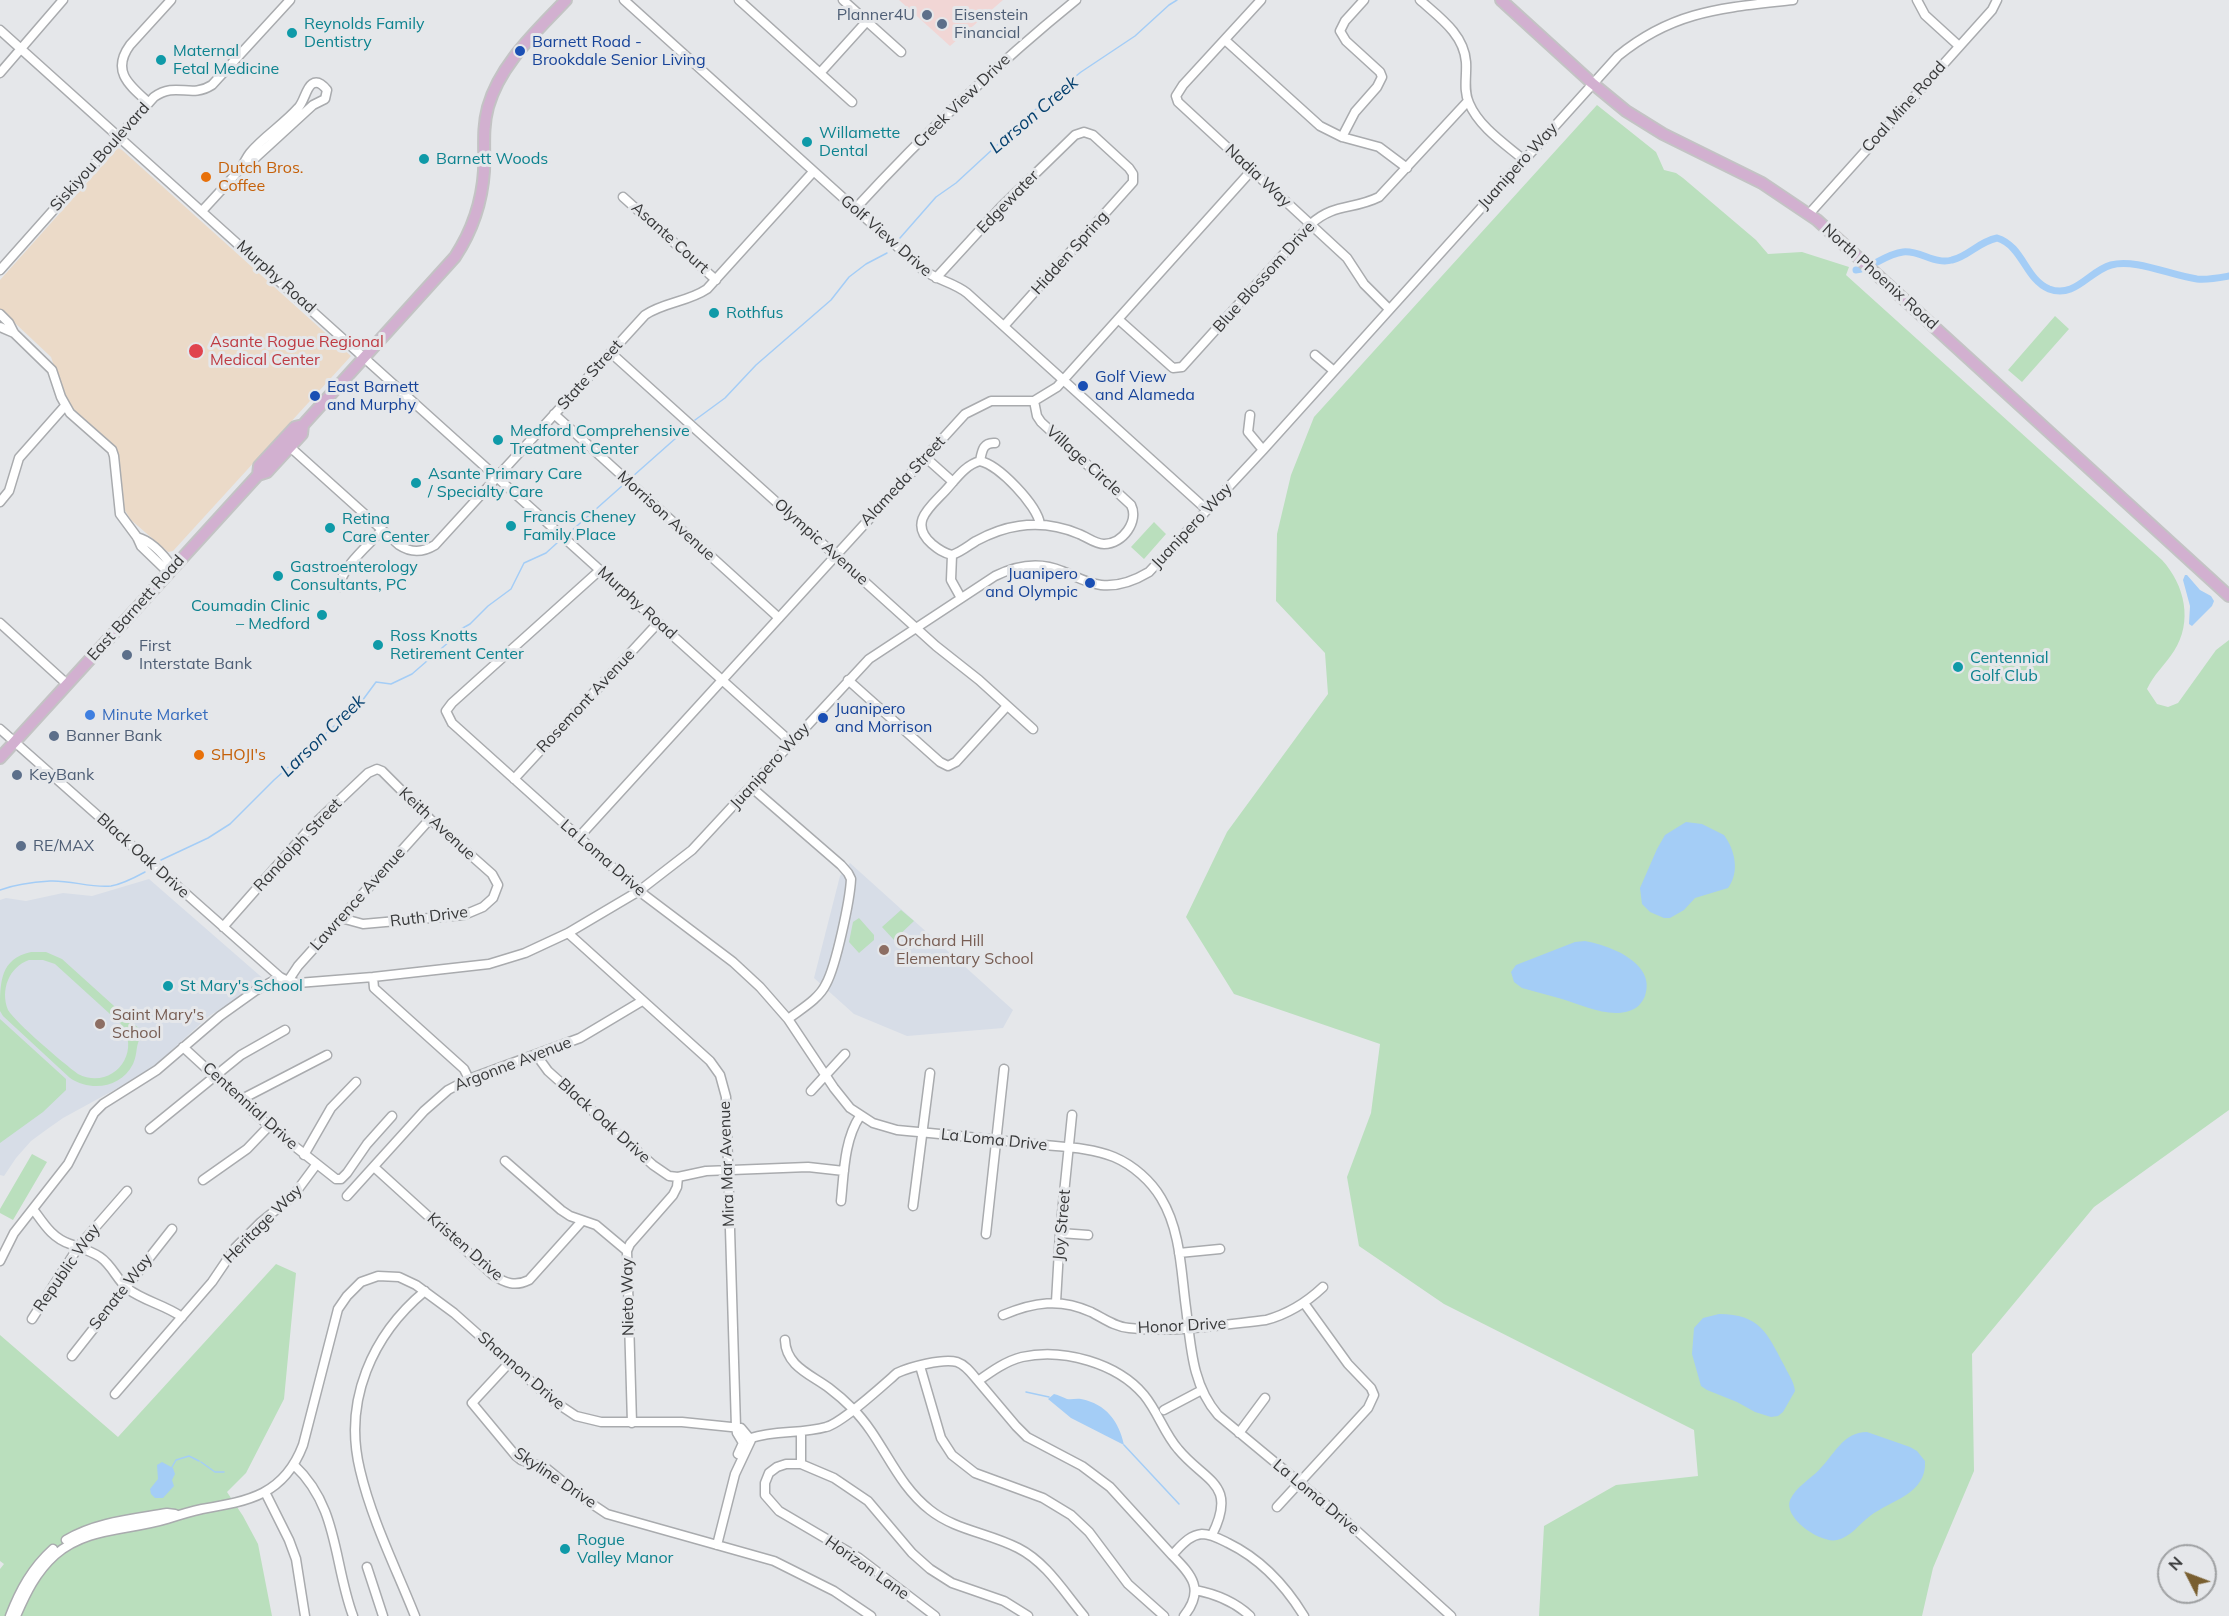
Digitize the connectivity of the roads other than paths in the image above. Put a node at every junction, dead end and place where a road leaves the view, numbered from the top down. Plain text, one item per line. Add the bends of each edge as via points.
1 (63, 0) edge
2 (171, 0) edge
3 (290, 0) edge
4 (566, 0) edge
5 (624, 0) edge
6 (739, 0) edge
7 (843, 0) edge
8 (1076, 0) edge
9 (1261, 0) edge
10 (1364, 0) edge
11 (1420, 0) edge
12 (1501, 0) edge
13 (1793, 0) edge
14 (1917, 0) edge
15 (1997, 0) edge
16 (867, 21) junction
17 (0, 30) edge
18 (1225, 40) junction
19 (1959, 46) junction
20 (21, 48) junction
21 (901, 52) dead end
22 (820, 73) junction
23 (0, 74) edge
24 (1592, 83) junction
25 (1468, 101) junction
26 (148, 102) junction
27 (852, 102) dead end
28 (118, 137) junction
29 (1342, 137) junction
30 (1524, 160) junction
31 (242, 166) junction
32 (1407, 168) junction
33 (1252, 170) junction
34 (813, 172) junction
35 (1134, 178) joint
36 (623, 196) dead end
37 (855, 209) junction
38 (202, 211) junction
39 (1809, 214) junction
40 (1311, 224) junction
41 (0, 270) edge
42 (936, 278) junction
43 (716, 280) junction
44 (1389, 309) junction
45 (0, 314) edge
46 (1118, 319) junction
47 (1004, 326) junction
48 (0, 327) edge
49 (14, 333) junction
50 (611, 353) junction
51 (1315, 355) dead end
52 (365, 358) junction
53 (1334, 371) junction
54 (1063, 380) junction
55 (1034, 401) junction
56 (65, 406) junction
57 (554, 414) junction
58 (1250, 415) dead end
59 (303, 425) junction
60 (995, 442) dead end
61 (290, 447) junction
62 (1263, 450) junction
63 (925, 457) junction
64 (980, 461) junction
65 (258, 475) junction
66 (497, 477) junction
67 (953, 482) junction
68 (0, 502) edge
69 (1207, 510) junction
70 (1040, 524) junction
71 (382, 530) junction
72 (835, 555) junction
73 (952, 555) junction
74 (171, 570) junction
75 (600, 570) junction
76 (339, 587) dead end
77 (2229, 596) edge
78 (961, 598) junction
79 (779, 618) junction
80 (658, 622) junction
81 (0, 623) edge
82 (916, 628) junction
83 (722, 680) junction
84 (848, 680) junction
85 (67, 684) junction
86 (1007, 706) junction
87 (0, 729) edge
88 (1033, 729) dead end
89 (15, 742) junction
90 (792, 742) junction
91 (0, 758) edge
92 (377, 769) joint
93 (514, 779) junction
94 (752, 787) junction
95 (430, 819) junction
96 (579, 837) junction
97 (497, 879) joint
98 (639, 891) junction
99 (341, 918) junction
100 (223, 927) junction
101 (568, 933) junction
102 (373, 977) junction
103 (284, 979) junction
104 (642, 1001) junction
105 (788, 1019) junction
106 (285, 1030) dead end
107 (183, 1047) junction
108 (539, 1054) junction
109 (845, 1054) dead end
110 (327, 1055) dead end
111 (1004, 1069) dead end
112 (930, 1073) dead end
113 (826, 1075) junction
114 (216, 1076) junction
115 (469, 1079) junction
116 (356, 1082) dead end
117 (811, 1091) dead end
118 (242, 1099) junction
119 (1072, 1115) dead end
120 (392, 1116) dead end
121 (860, 1116) junction
122 (269, 1126) junction
123 (150, 1129) dead end
124 (923, 1132) junction
125 (995, 1140) junction
126 (1069, 1148) junction
127 (304, 1155) junction
128 (505, 1161) dead end
129 (316, 1165) junction
130 (374, 1167) junction
131 (727, 1170) junction
132 (844, 1171) junction
133 (678, 1177) junction
134 (203, 1180) dead end
135 (127, 1191) dead end
136 (347, 1196) dead end
137 (841, 1201) dead end
138 (913, 1206) dead end
139 (33, 1209) junction
140 (582, 1221) junction
141 (171, 1229) dead end
142 (1060, 1233) junction
143 (986, 1234) dead end
144 (1088, 1236) dead end
145 (79, 1246) junction
146 (1220, 1249) dead end
147 (627, 1251) junction
148 (1179, 1253) junction
149 (0, 1261) edge
150 (125, 1287) junction
151 (1323, 1287) dead end
152 (425, 1291) junction
153 (1056, 1302) junction
154 (1304, 1304) junction
155 (1003, 1315) dead end
156 (182, 1317) junction
157 (32, 1318) dead end
158 (1189, 1328) junction
159 (785, 1340) dead end
160 (72, 1356) dead end
161 (510, 1362) junction
162 (920, 1366) junction
163 (978, 1381) junction
164 (1200, 1390) junction
165 (115, 1394) dead end
166 (1265, 1398) dead end
167 (853, 1409) junction
168 (1164, 1410) dead end
169 (632, 1423) junction
170 (736, 1427) junction
171 (801, 1432) junction
172 (1239, 1433) junction
173 (751, 1438) junction
174 (801, 1464) junction
175 (294, 1465) junction
176 (735, 1474) junction
177 (1300, 1484) junction
178 (265, 1492) junction
179 (1277, 1507) dead end
180 (175, 1515) junction
181 (1212, 1535) junction
182 (717, 1545) junction
183 (1172, 1554) junction
184 (367, 1567) dead end
185 (1195, 1590) junction
186 (10, 1616) edge
187 (16, 1616) edge
188 (304, 1616) edge
189 (353, 1616) edge
190 (383, 1616) edge
191 (415, 1616) edge
192 (871, 1616) edge
193 (936, 1616) edge
194 (1028, 1616) edge
195 (1084, 1616) edge
196 (1164, 1616) edge
197 (1184, 1616) edge
198 (1250, 1616) edge
199 (1304, 1616) edge
200 (1451, 1616) edge

1 - 20 street
2 - 26 street via 130,45 122,61 125,79
3 - 26 street, Siskiyou Boulevard via 212,85 200,91 166,90
4 - 52 main road, East Barnett Road via 513,59 492,95 484,122 483,184 462,247
5 - 34 street, Golf View Drive
6 - 22 street
7 - 16 street
8 - 37 street, Creek View Drive via 1007,58 900,160
9 - 18 street
10 - 29 street via 1340,31 1382,77 1355,112
11 - 25 street via 1460,40 1466,60
12 - 24 main road, North Phoenix Road
13 - 24 street, Juanipero Way via 1720,9 1677,20 1638,41
14 - 19 street via 1925,15
15 - 19 street, Coal Mine Road
16 - 21 street
16 - 22 street
17 - 20 street, Murphy Road
18 - 29 street via 1320,126
18 - 33 street, Nadia Way via 1176,96 1182,107
19 - 39 street, Coal Mine Road
20 - 23 street
20 - 28 street, Murphy Road
22 - 27 street
24 - 30 street, Juanipero Way
24 - 39 main road, North Phoenix Road via 1647,125 1754,178
25 - 30 street via 1484,125
25 - 32 street, Blue Blossom Drive
26 - 28 street, Siskiyou Boulevard
28 - 38 street, Murphy Road
28 - 41 street, Siskiyou Boulevard
29 - 32 street via 1379,147
30 - 44 street, Juanipero Way
31 - 31 street via 324,99 327,90 323,85 312,83 304,102 252,150
31 - 38 street
32 - 40 street, Blue Blossom Drive via 1379,197 1332,210
33 - 40 street, Nadia Way
33 - 46 street
34 - 37 street, Golf View Drive
34 - 43 street, State Street
35 - 42 street, Edgewater via 1130,168 1093,135 1075,135
35 - 47 street, Hidden Spring
36 - 43 street, Asante Court
37 - 42 street, Golf View Drive
38 - 52 street, Murphy Road
39 - 77 main road, North Phoenix Road
40 - 44 street, Nadia Way via 1351,262 1364,284
40 - 46 street, Blue Blossom Drive via 1182,367 1173,368
42 - 47 street, Golf View Drive via 961,288
43 - 50 street, State Street via 701,293 645,315
44 - 53 street, Juanipero Way
45 - 49 street
46 - 54 street
47 - 54 street, Golf View Drive
48 - 49 street
49 - 56 street via 52,370
50 - 57 street, State Street
50 - 72 street, Olympic Avenue
51 - 53 street
52 - 59 main road, East Barnett Road
52 - 66 street, Murphy Road
53 - 62 street, Juanipero Way
54 - 55 street
54 - 69 street, Golf View Drive
55 - 63 street, Alameda Street via 991,401 973,408
55 - 70 street, Village Circle via 1041,422 1128,500 1134,510 1131,526 1118,540 1103,544
56 - 68 street via 19,458 9,491
56 - 74 street via 112,450 120,514 141,546
57 - 66 street, State Street
57 - 79 street, Morrison Avenue
58 - 62 street via 1248,432
59 - 61 main road, East Barnett Road via 302,434
59 - 65 main road, East Barnett Road via 295,427 259,466
60 - 64 street via 984,447
61 - 65 main road, East Barnett Road via 267,472
61 - 71 street, State Street
62 - 69 street, Juanipero Way
63 - 67 street
63 - 72 street, Alameda Street
64 - 67 street
64 - 70 street via 994,467 1021,493 1037,513
65 - 74 main road, East Barnett Road
66 - 71 street, State Street via 428,549 405,549
66 - 75 street, Murphy Road
67 - 73 street via 925,514 921,525 928,541
69 - 78 street, Juanipero Way via 1160,563 1137,579 1099,585 1052,567 1029,565 1007,570
70 - 73 street, Village Circle via 998,531
71 - 76 street via 346,570
72 - 79 street, Alameda Street
72 - 82 street, Olympic Avenue
73 - 78 street via 951,580
74 - 85 main road, East Barnett Road
75 - 80 street, Murphy Road
75 - 93 street, La Loma Drive via 446,711 452,723
78 - 82 street, Juanipero Way
79 - 83 street, Alameda Street
80 - 83 street, Murphy Road
80 - 93 street, Rosemont Avenue
81 - 85 street
82 - 84 street, Juanipero Way via 874,655
82 - 86 street, Olympic Avenue
83 - 90 street, Murphy Road
83 - 96 street, Alameda Street
84 - 86 street via 948,766
84 - 90 street, Juanipero Way
85 - 89 main road, East Barnett Road
86 - 88 street, Olympic Avenue
87 - 89 street, Black Oak Drive
89 - 91 main road, East Barnett Road
89 - 100 street, Black Oak Drive
90 - 94 street, Juanipero Way
92 - 95 street, Keith Avenue
92 - 100 street, Randolph Street via 311,827
93 - 96 street, La Loma Drive
94 - 98 street, Juanipero Way via 692,850
94 - 105 street via 851,879 826,985
95 - 97 street, Keith Avenue
95 - 99 street, Lawrence Avenue
96 - 98 street, La Loma Drive
97 - 99 street, Ruth Drive via 493,898 464,915 363,924
98 - 101 street, Juanipero Way
98 - 105 street, La Loma Drive via 733,962
99 - 103 street, Lawrence Avenue
100 - 103 street, Black Oak Drive
101 - 102 street, Juanipero Way via 489,964
101 - 104 street, Mira Mar Avenue
102 - 103 street, Juanipero Way via 317,982
102 - 115 street via 374,988 464,1069
103 - 107 street via 255,991
104 - 108 street, Argonne Avenue via 580,1038
104 - 131 street, Mira Mar Avenue via 698,1048 720,1075 726,1097
105 - 113 street, La Loma Drive
106 - 114 street via 241,1055
107 - 114 street, Centennial Drive
107 - 139 street via 147,1078 94,1113 68,1164
108 - 115 street, Argonne Avenue
108 - 133 street, Black Oak Drive via 548,1071 653,1165
109 - 113 street
110 - 118 street
111 - 125 street
112 - 124 street
113 - 117 street
113 - 121 street, La Loma Drive via 842,1099
114 - 118 street, Centennial Drive
114 - 123 street
115 - 130 street, Argonne Avenue via 430,1105
116 - 127 street via 331,1108
118 - 122 street, Centennial Drive
119 - 126 street, Joy Street
120 - 129 street via 340,1179 332,1178
121 - 124 street, La Loma Drive via 884,1127
121 - 132 street via 848,1145
122 - 127 street, Centennial Drive
122 - 134 street via 248,1149
124 - 125 street, La Loma Drive
124 - 138 street
125 - 126 street, La Loma Drive
125 - 143 street
126 - 142 street, Joy Street
126 - 148 street, La Loma Drive via 1112,1157 1143,1177 1167,1208
127 - 129 street, Centennial Drive
128 - 140 street via 561,1210
129 - 156 street, Heritage Way via 293,1196 235,1248
130 - 136 street, Argonne Avenue
130 - 140 street, Kristen Drive via 493,1275 507,1283 529,1280
131 - 132 street via 808,1167
131 - 133 street
131 - 170 street, Mira Mar Avenue
132 - 137 street
133 - 147 street, Nieto Way via 673,1195
135 - 145 street, Republic Way
139 - 145 street via 51,1233
139 - 149 street via 14,1233
140 - 147 street via 596,1226
141 - 150 street, Senate Way
142 - 144 street
142 - 153 street, Joy Street
145 - 150 street via 104,1259
145 - 157 street, Republic Way
146 - 148 street
147 - 169 street, Nieto Way
148 - 158 street, La Loma Drive
150 - 156 street
150 - 160 street, Senate Way
151 - 154 street, Honor Drive
152 - 161 street, Shannon Drive
152 - 175 street, Shannon Drive via 407,1280 385,1275 362,1282 342,1302
152 - 191 street via 381,1339 363,1379 356,1420 360,1470 375,1521
153 - 155 street, Honor Drive via 1032,1304
153 - 158 street, Honor Drive via 1074,1305 1125,1328
154 - 158 street, Honor Drive via 1266,1320
154 - 177 street via 1374,1395 1368,1408
156 - 165 street, Heritage Way
158 - 164 street, La Loma Drive
159 - 167 street via 793,1363
161 - 169 street, Shannon Drive via 576,1416
161 - 182 street, Skyline Drive via 472,1402 516,1456 546,1468 610,1515
162 - 163 street via 957,1362
162 - 167 street via 897,1373
162 - 196 street via 941,1438 952,1455 975,1473 1043,1498 1071,1515 1093,1536 1128,1584
163 - 181 street via 1013,1360 1035,1355 1071,1357 1122,1375 1149,1401 1179,1450 1219,1490 1221,1510
163 - 183 street via 1027,1437 1082,1466 1110,1487
164 - 168 street
164 - 172 street, La Loma Drive via 1218,1415
166 - 172 street
167 - 171 street via 833,1425
167 - 195 street via 906,1487 923,1504 950,1523 1010,1544 1035,1558
169 - 170 street, Shannon Drive
170 - 173 street
170 - 176 street, Mira Mar Avenue via 743,1443 736,1457
171 - 173 street
171 - 174 street
172 - 177 street, La Loma Drive
173 - 176 street, Mira Mar Avenue
174 - 193 street, Horizon Lane via 777,1467 766,1477 766,1498 859,1558
174 - 194 street via 834,1478 868,1501 912,1553 942,1578 1004,1601
175 - 178 street
175 - 189 street via 312,1485 329,1517
176 - 182 street, Mira Mar Avenue
177 - 179 street
177 - 200 street, La Loma Drive via 1347,1521
178 - 180 street via 243,1502
178 - 188 street via 296,1559
180 - 186 street via 167,1513 103,1525 75,1535 52,1550 33,1570
180 - 187 street via 103,1531 65,1547 38,1574
181 - 183 street via 1194,1536
181 - 199 street via 1246,1553 1272,1574
182 - 192 street, Skyline Drive via 774,1561 834,1591
183 - 185 street via 1191,1575
184 - 190 street
185 - 197 street
185 - 198 street via 1218,1595

